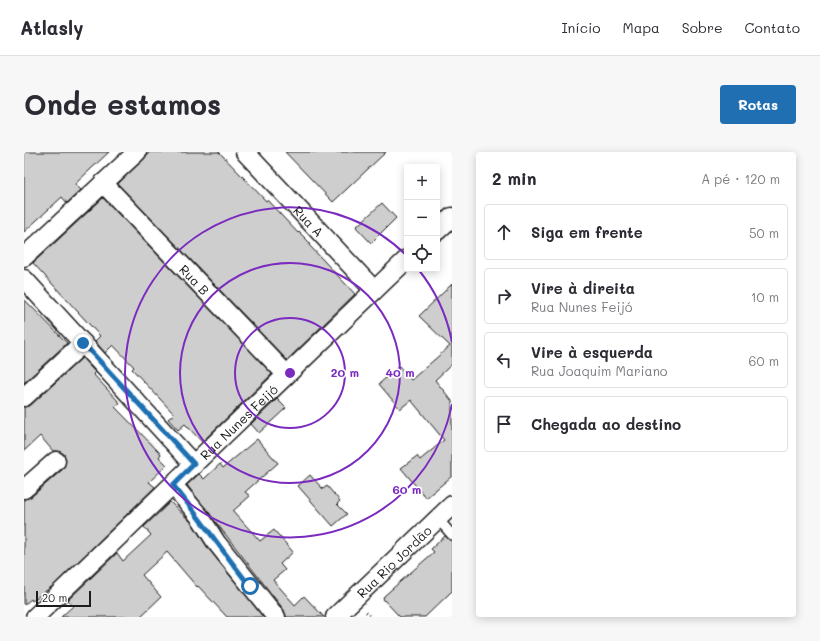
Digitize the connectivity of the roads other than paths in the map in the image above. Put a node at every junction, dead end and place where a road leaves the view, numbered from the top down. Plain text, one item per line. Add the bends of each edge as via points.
1 (136, 152) edge
2 (245, 152) edge
3 (103, 183) junction
4 (452, 217) edge
5 (440, 228) edge
6 (24, 257) edge
7 (404, 262) edge
8 (24, 279) edge
9 (374, 290) junction
10 (83, 343) junction
11 (286, 374) junction
12 (24, 397) edge
13 (56, 462) dead end
14 (194, 464) junction
15 (173, 485) junction
16 (24, 489) edge
17 (452, 505) edge
18 (438, 519) junction
19 (452, 535) edge
20 (36, 617) edge
21 (276, 617) edge
22 (335, 617) edge

1 - 3 street
2 - 9 street, Rua A
3 - 6 street
3 - 11 street, Rua B
4 - 5 street
7 - 9 street, Rua Nunes Feijó
8 - 10 street
9 - 11 street, Rua Nunes Feijó
10 - 12 street
10 - 14 street
11 - 14 street, Rua Nunes Feijó
13 - 16 street
14 - 15 street, Rua Nunes Feijó
15 - 20 street, Rua Nunes Feijó
15 - 21 street
17 - 18 street, Rua Rio Jordão
18 - 19 lane
18 - 22 street, Rua Rio Jordão

